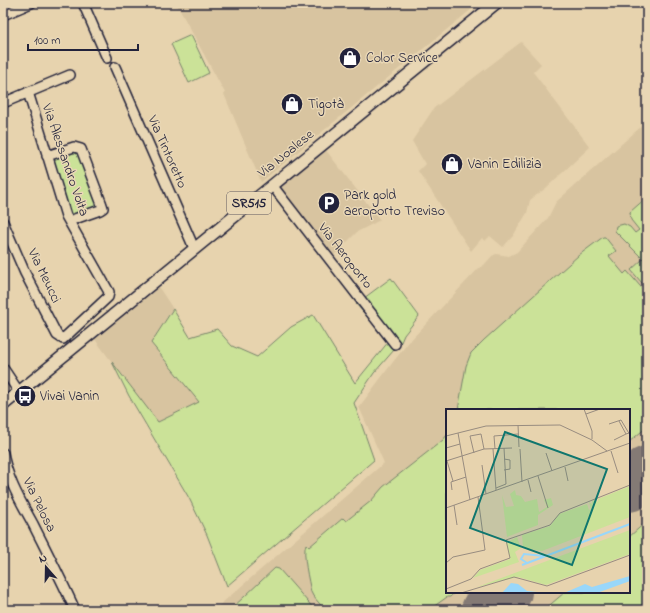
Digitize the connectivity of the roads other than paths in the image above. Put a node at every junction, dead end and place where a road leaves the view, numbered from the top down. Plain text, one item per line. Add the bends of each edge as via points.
1 (31, 3) edge
2 (83, 3) edge
3 (496, 3) edge
4 (3, 15) edge
5 (107, 58) dead end
6 (115, 67) dead end
7 (70, 75) dead end
8 (28, 92) junction
9 (3, 103) edge
10 (47, 156) junction
11 (272, 185) junction
12 (69, 221) junction
13 (3, 222) edge
14 (194, 248) junction
15 (63, 338) junction
16 (395, 344) dead end
17 (70, 350) junction
18 (3, 368) edge
19 (18, 392) junction
20 (3, 405) edge
21 (3, 453) edge
22 (75, 610) edge

1 - 4 street
2 - 5 street
3 - 11 main road, Via Noalese / SR515
6 - 14 street, Via Tintoretto
7 - 8 street
8 - 9 street
8 - 10 street, Via Alessandro Volta
10 - 12 street, Via Alessandro Volta
10 - 12 street via 74,147 81,149 101,202 100,210
11 - 14 main road, Via Noalese / SR515
11 - 16 street, Via Aeroporto
12 - 15 street, Via Alessandro Volta via 109,295
13 - 15 street, Via Meucci via 25,273 57,335
14 - 17 main road, Via Noalese / SR515
15 - 17 street
17 - 19 main road, Via Noalese / SR515
18 - 19 street
19 - 20 main road, Via Noalese / SR515
21 - 22 street, Via Pelosa via 13,486

